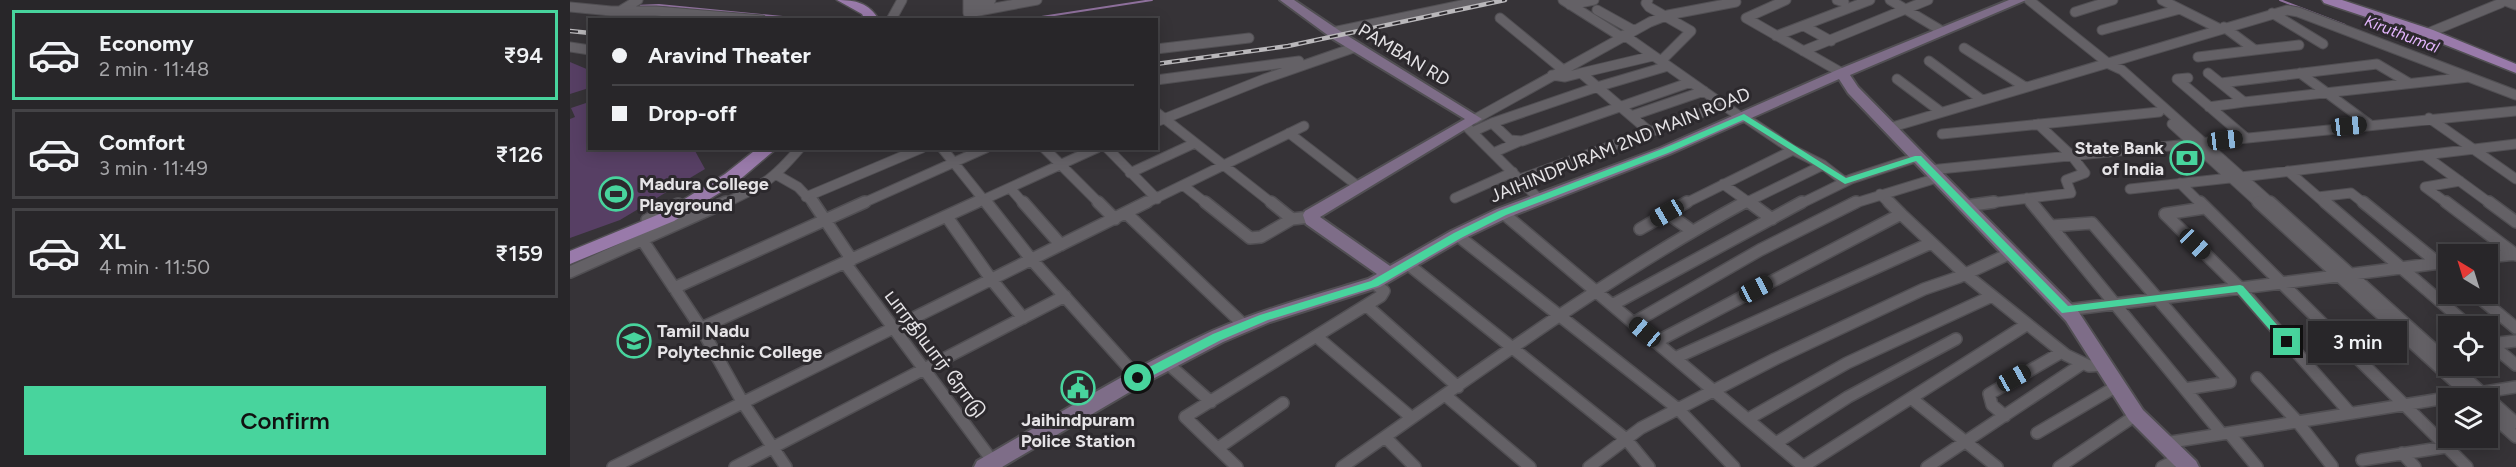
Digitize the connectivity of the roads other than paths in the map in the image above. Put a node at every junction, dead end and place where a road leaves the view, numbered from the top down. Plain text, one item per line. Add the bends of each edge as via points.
1 (844, 0) edge
2 (902, 0) edge
3 (991, 0) edge
4 (1037, 0) edge
5 (1286, 0) edge
6 (1449, 0) edge
7 (1485, 0) edge
8 (1594, 0) edge
9 (1648, 0) edge
10 (1786, 0) edge
11 (1870, 0) edge
12 (1890, 0) edge
13 (1928, 0) edge
14 (2113, 0) edge
15 (2162, 0) edge
16 (638, 1) edge
17 (1841, 1) edge
18 (2337, 1) edge
19 (968, 2) edge
20 (1566, 2) edge
21 (1736, 2) dead end
22 (2024, 2) edge
23 (2516, 5) edge
24 (1458, 6) junction
25 (570, 7) edge
26 (1854, 8) junction
27 (2180, 9) junction
28 (1597, 10) dead end
29 (1908, 10) junction
30 (620, 11) junction
31 (2074, 12) dead end
32 (2272, 13) junction
33 (1663, 17) junction
34 (738, 18) edge
35 (871, 18) edge
36 (892, 18) edge
37 (1500, 18) dead end
38 (1804, 26) junction
39 (2222, 28) junction
40 (1633, 30) junction
41 (1942, 30) junction
42 (2102, 30) dead end
43 (1333, 32) junction
44 (2428, 33) junction
45 (1622, 35) junction
46 (1776, 36) junction
47 (1249, 38) dead end
48 (1831, 41) junction
49 (2324, 44) dead end
50 (2299, 45) dead end
51 (570, 47) edge
52 (1356, 47) junction
53 (1964, 48) dead end
54 (1158, 49) edge
55 (588, 50) edge
56 (2255, 50) junction
57 (1803, 51) junction
58 (2198, 57) dead end
59 (1322, 58) junction
60 (1661, 61) junction
61 (1929, 61) dead end
62 (2109, 64) junction
63 (1562, 69) junction
64 (2516, 69) edge
65 (1581, 73) junction
66 (1842, 73) junction
67 (2208, 73) dead end
68 (2300, 73) junction
69 (1552, 75) junction
70 (2472, 77) junction
71 (2188, 78) dead end
72 (1158, 80) edge
73 (1896, 80) dead end
74 (1691, 82) junction
75 (2221, 82) junction
76 (2409, 83) junction
77 (1597, 87) junction
78 (2025, 87) junction
79 (1704, 91) junction
80 (2327, 92) junction
81 (2516, 95) edge
82 (1982, 100) junction
83 (2244, 102) junction
84 (1725, 105) junction
85 (1621, 107) junction
86 (2209, 107) junction
87 (2516, 111) edge
88 (1941, 112) junction
89 (2159, 112) junction
90 (1631, 116) junction
91 (1743, 117) junction
92 (1159, 118) edge
93 (2429, 118) junction
94 (1492, 123) junction
95 (2038, 124) junction
96 (2369, 124) junction
97 (1470, 125) junction
98 (1304, 126) dead end
99 (1889, 128) junction
100 (1650, 132) junction
101 (1289, 133) junction
102 (1942, 134) dead end
103 (2246, 138) junction
104 (1518, 142) junction
105 (1195, 143) junction
106 (2199, 143) junction
107 (2516, 144) edge
108 (2474, 149) junction
109 (759, 150) edge
110 (766, 150) edge
111 (798, 150) edge
112 (917, 150) edge
113 (943, 150) edge
114 (982, 150) edge
115 (1046, 150) edge
116 (1093, 150) edge
117 (1109, 150) edge
118 (1793, 150) junction
119 (1493, 153) junction
120 (2424, 155) junction
121 (2072, 156) junction
122 (1918, 158) junction
123 (953, 163) junction
124 (1061, 165) junction
125 (1224, 165) junction
126 (1822, 165) junction
127 (2288, 171) junction
128 (1131, 173) junction
129 (1934, 174) junction
130 (777, 175) junction
131 (1516, 176) junction
132 (2236, 177) junction
133 (2516, 179) edge
134 (1852, 180) junction
135 (2460, 181) junction
136 (1723, 183) junction
137 (2180, 183) junction
138 (1184, 186) junction
139 (1359, 187) junction
140 (1010, 188) junction
141 (2130, 189) dead end
142 (1877, 195) junction
143 (806, 196) junction
144 (1455, 198) dead end
145 (1538, 198) junction
146 (2027, 198) junction
147 (2318, 198) junction
148 (1158, 199) junction
149 (1746, 200) junction
150 (982, 201) junction
151 (1965, 206) junction
152 (2204, 208) junction
153 (1126, 213) junction
154 (1503, 213) junction
155 (1667, 213) junction
156 (1898, 215) junction
157 (946, 217) junction
158 (1310, 217) junction
159 (664, 219) junction
160 (1115, 219) junction
161 (1292, 219) junction
162 (1772, 219) junction
163 (824, 220) junction
164 (2516, 222) edge
165 (2051, 226) junction
166 (1640, 229) dead end
167 (1691, 230) junction
168 (1457, 235) junction
169 (643, 241) junction
170 (1929, 244) junction
171 (1061, 245) junction
172 (2011, 253) junction
173 (2516, 254) edge
174 (2498, 256) edge
175 (570, 257) edge
176 (1031, 259) junction
177 (848, 261) junction
178 (2438, 261) edge
179 (570, 265) edge
180 (1409, 265) junction
181 (2438, 266) edge
182 (2400, 268) junction
183 (570, 272) edge
184 (1391, 275) junction
185 (1962, 276) junction
186 (2346, 276) junction
187 (991, 279) junction
188 (1374, 283) junction
189 (2281, 283) junction
190 (674, 288) junction
191 (2240, 288) junction
192 (1595, 290) junction
193 (1065, 296) junction
194 (1988, 298) junction
195 (2157, 299) junction
196 (2115, 304) junction
197 (2487, 304) edge
198 (1612, 305) junction
199 (1367, 306) junction
200 (2066, 310) junction
201 (1559, 315) junction
202 (2457, 316) edge
203 (1023, 318) junction
204 (1634, 322) junction
205 (1245, 326) junction
206 (2024, 326) junction
207 (892, 327) junction
208 (701, 328) junction
209 (2516, 328) edge
210 (1317, 337) junction
211 (1956, 339) dead end
212 (2516, 341) edge
213 (1656, 342) junction
214 (2498, 342) edge
215 (1513, 348) junction
216 (2498, 350) edge
217 (2059, 354) junction
218 (2438, 354) edge
219 (1675, 358) junction
220 (1166, 362) junction
221 (2104, 365) junction
222 (2516, 365) edge
223 (2078, 367) junction
224 (924, 369) junction
225 (2460, 376) edge
226 (1138, 378) junction
227 (2257, 378) dead end
228 (1458, 387) junction
229 (2516, 387) edge
230 (2466, 388) edge
231 (2469, 388) edge
232 (2185, 389) junction
233 (1714, 390) junction
234 (2108, 391) junction
235 (2498, 391) edge
236 (1445, 395) junction
237 (1911, 398) junction
238 (2438, 400) edge
239 (1211, 402) junction
240 (743, 403) junction
241 (1283, 403) dead end
242 (2402, 404) junction
243 (1678, 409) junction
244 (2498, 411) edge
245 (2350, 413) junction
246 (2005, 416) junction
247 (1412, 418) junction
248 (2131, 418) junction
249 (1748, 419) junction
250 (2498, 421) edge
251 (2297, 422) junction
252 (2516, 423) edge
253 (2037, 433) dead end
254 (2226, 433) junction
255 (1385, 437) junction
256 (2516, 437) edge
257 (1626, 439) junction
258 (2438, 439) edge
259 (1965, 442) junction
260 (1776, 443) junction
261 (2165, 444) junction
262 (773, 447) junction
263 (1218, 448) junction
264 (2439, 448) edge
265 (2447, 448) edge
266 (2402, 453) junction
267 (2362, 460) dead end
268 (2174, 463) edge
269 (1599, 464) edge
270 (991, 465) edge
271 (1798, 465) edge
272 (1235, 466) edge
273 (613, 467) edge
274 (735, 467) edge
275 (786, 467) edge
276 (1342, 467) edge
277 (1415, 467) edge
278 (1530, 467) edge
279 (1649, 467) edge
280 (1734, 467) edge
281 (1928, 467) edge
282 (1997, 467) edge
283 (2059, 467) edge
284 (2257, 467) edge
285 (2330, 467) edge
286 (2415, 467) edge
287 (2467, 467) edge

1 - 35 main road via 867,11
2 - 36 street
3 - 19 street
4 - 19 street via 968,13
5 - 43 street, PAMBAN RD
6 - 24 street
7 - 24 street
8 - 20 street
9 - 33 street via 1649,7
10 - 46 street via 1746,18
11 - 26 street
12 - 29 street
13 - 29 street
14 - 31 street
15 - 27 street
16 - 30 street
17 - 26 street
18 - 44 main road
20 - 45 street
21 - 33 street
22 - 41 street, JAIHINDPURAM 2ND MAIN ROAD
22 - 62 street
23 - 44 street via 2503,0
24 - 43 street
25 - 30 street
26 - 38 street
27 - 39 street
27 - 42 street
28 - 40 street
29 - 41 street
29 - 48 street
30 - 34 street
32 - 39 street
32 - 49 street
32 - 70 street via 2298,12
33 - 40 street
33 - 60 street via 1690,32
37 - 63 street
38 - 46 street
38 - 48 street
39 - 56 street
39 - 62 street
40 - 45 street
41 - 66 street, JAIHINDPURAM 2ND MAIN ROAD
43 - 52 street, PAMBAN RD
44 - 64 main road
45 - 60 street
45 - 63 street
46 - 57 street
47 - 54 street
48 - 57 street
50 - 56 street
51 - 55 street
52 - 59 street
52 - 97 street, PAMBAN RD
53 - 78 street
56 - 58 street
57 - 66 street
59 - 72 street
59 - 92 street
60 - 65 street
60 - 74 street
60 - 77 street
61 - 82 street
62 - 78 street
62 - 89 street
62 - 106 street via 2122,70
63 - 69 street
65 - 69 street
65 - 77 street
66 - 91 street, JAIHINDPURAM 2ND MAIN ROAD
66 - 99 street via 1852,90
67 - 75 street
68 - 75 street
68 - 76 street via 2377,64
68 - 80 street
69 - 97 street
70 - 76 street
70 - 81 street
71 - 86 street via 2177,79
73 - 88 street
74 - 79 street
74 - 85 street
75 - 83 street
76 - 80 street
77 - 85 street
77 - 94 street
78 - 82 street
79 - 84 street
79 - 90 street
80 - 83 street
80 - 96 street
82 - 88 street
83 - 86 street
84 - 91 street
84 - 100 street
85 - 90 street
85 - 104 street
86 - 103 street
87 - 93 street
88 - 99 street
89 - 95 street
89 - 106 street
90 - 100 street
91 - 118 street
91 - 145 street, JAIHINDPURAM 2ND MAIN ROAD
92 - 105 street
93 - 96 street
93 - 108 street
94 - 97 street
94 - 104 street via 1510,140
95 - 102 street
95 - 121 street
96 - 103 street
97 - 119 street
97 - 139 street
98 - 101 street
99 - 122 street
100 - 131 street
101 - 125 street
101 - 139 street
103 - 106 street
104 - 119 street
105 - 125 street
105 - 128 street
106 - 121 street
106 - 132 street
107 - 108 street
108 - 120 street
108 - 133 street
109 - 175 street via 688,199
110 - 159 main road via 731,178
111 - 130 street
112 - 143 street
113 - 123 street
114 - 123 street
115 - 124 street
116 - 124 street
117 - 128 street
118 - 126 street
118 - 136 street
119 - 131 street
120 - 127 street
120 - 135 street
121 - 129 street
121 - 146 street via 2085,173 2066,180 2071,193
122 - 129 street
122 - 134 street
123 - 150 street
123 - 163 street
124 - 140 street
124 - 160 street
125 - 138 street
125 - 161 street
126 - 134 street
126 - 149 street
127 - 132 street
127 - 147 street
128 - 148 street
129 - 142 street
129 - 151 street
130 - 143 street, பாரதியார் ரோடு via 787,177
130 - 169 street via 739,198
131 - 144 street
131 - 145 street
132 - 137 street
132 - 186 street
132 - 186 street via 2256,201
134 - 162 street
135 - 164 street
135 - 173 street via 2425,187
136 - 149 street
136 - 155 street
137 - 141 street
137 - 152 street
138 - 148 street
138 - 161 street via 1253,239
139 - 158 street
140 - 150 street
140 - 171 street
142 - 156 street
142 - 204 street via 1838,210 1755,253
143 - 163 street, பாரதியார் ரோடு
145 - 154 street, JAIHINDPURAM 2ND MAIN ROAD
146 - 151 street
146 - 165 street
147 - 178 street via 2351,193
147 - 182 street
148 - 153 street
149 - 162 street
149 - 167 street
150 - 157 street
150 - 176 street
151 - 172 street
152 - 189 street
152 - 191 street via 2165,214
153 - 160 street
153 - 205 street
154 - 168 street, JAIHINDPURAM 2ND MAIN ROAD
154 - 192 street
155 - 166 street
155 - 167 street
156 - 170 street
156 - 213 street
157 - 177 street
157 - 187 street
158 - 161 street
158 - 184 street
159 - 175 main road
159 - 179 main road
160 - 171 street
162 - 198 street
163 - 177 street, பாரதியார் ரோடு
163 - 190 street
165 - 195 street via 2092,223
165 - 196 street
167 - 192 street
168 - 180 street, JAIHINDPURAM 2ND MAIN ROAD
168 - 201 street
169 - 183 street
169 - 190 street
170 - 185 street
170 - 219 street
171 - 176 street
172 - 185 street
172 - 200 street
173 - 174 street
176 - 187 street
176 - 193 street
177 - 207 street, பாரதியார் ரோடு
177 - 208 street
180 - 184 street, JAIHINDPURAM 2ND MAIN ROAD
180 - 215 street
181 - 182 street
182 - 186 street
182 - 202 street
184 - 188 street, JAIHINDPURAM 2ND MAIN ROAD
185 - 194 street
185 - 233 street via 1924,288
186 - 189 street
186 - 218 street
186 - 230 street
187 - 203 street
187 - 207 street
188 - 199 street via 1384,293
188 - 205 street, JAIHINDPURAM 2ND MAIN ROAD
189 - 191 street
189 - 242 street
190 - 208 street
191 - 195 street
191 - 245 street
192 - 198 street
192 - 201 street
193 - 203 street
193 - 226 street
194 - 206 street
194 - 249 street via 1846,363
195 - 196 street
195 - 232 street via 2230,382
196 - 200 street
196 - 232 street
197 - 209 street
198 - 204 street
199 - 210 street
199 - 228 street
200 - 221 street
201 - 215 street
201 - 243 street
203 - 224 street
204 - 213 street
205 - 220 street, JAIHINDPURAM 2ND MAIN ROAD
206 - 217 street
206 - 237 street
207 - 224 street, பாரதியார் ரோடு
207 - 240 street
208 - 240 street
210 - 239 street
210 - 247 street
211 - 260 street via 1848,397
212 - 214 street
213 - 219 street
215 - 228 street
215 - 257 street
216 - 222 street
217 - 223 street
217 - 246 street via 1989,394 1992,405
219 - 233 street
220 - 226 street, JAIHINDPURAM 2ND MAIN ROAD
220 - 239 street
221 - 223 street
221 - 234 street
223 - 246 street
224 - 262 street
224 - 270 street, பாரதியார் ரோடு
225 - 231 street
226 - 270 street, JAIHINDPURAM 2ND MAIN ROAD
227 - 251 street
228 - 236 street
229 - 235 street
232 - 254 street
233 - 243 street
233 - 249 street
234 - 248 street
234 - 253 street
236 - 247 street
236 - 278 street
237 - 259 street
237 - 271 street
238 - 242 street
239 - 263 street via 1185,417
240 - 262 street
240 - 273 street
241 - 263 street
242 - 245 street
242 - 258 street
243 - 257 street
243 - 280 street
244 - 252 street
245 - 251 street
246 - 259 street
247 - 255 street
248 - 261 street
248 - 283 street
249 - 260 street
250 - 256 street
251 - 254 street
251 - 285 street
254 - 261 street
254 - 284 street
255 - 276 street
255 - 277 street
257 - 269 street
257 - 279 street
259 - 281 street
259 - 282 street
260 - 271 street
261 - 268 street
262 - 274 street
262 - 275 street
263 - 272 street
264 - 266 street
265 - 287 street
266 - 267 street
266 - 286 street

